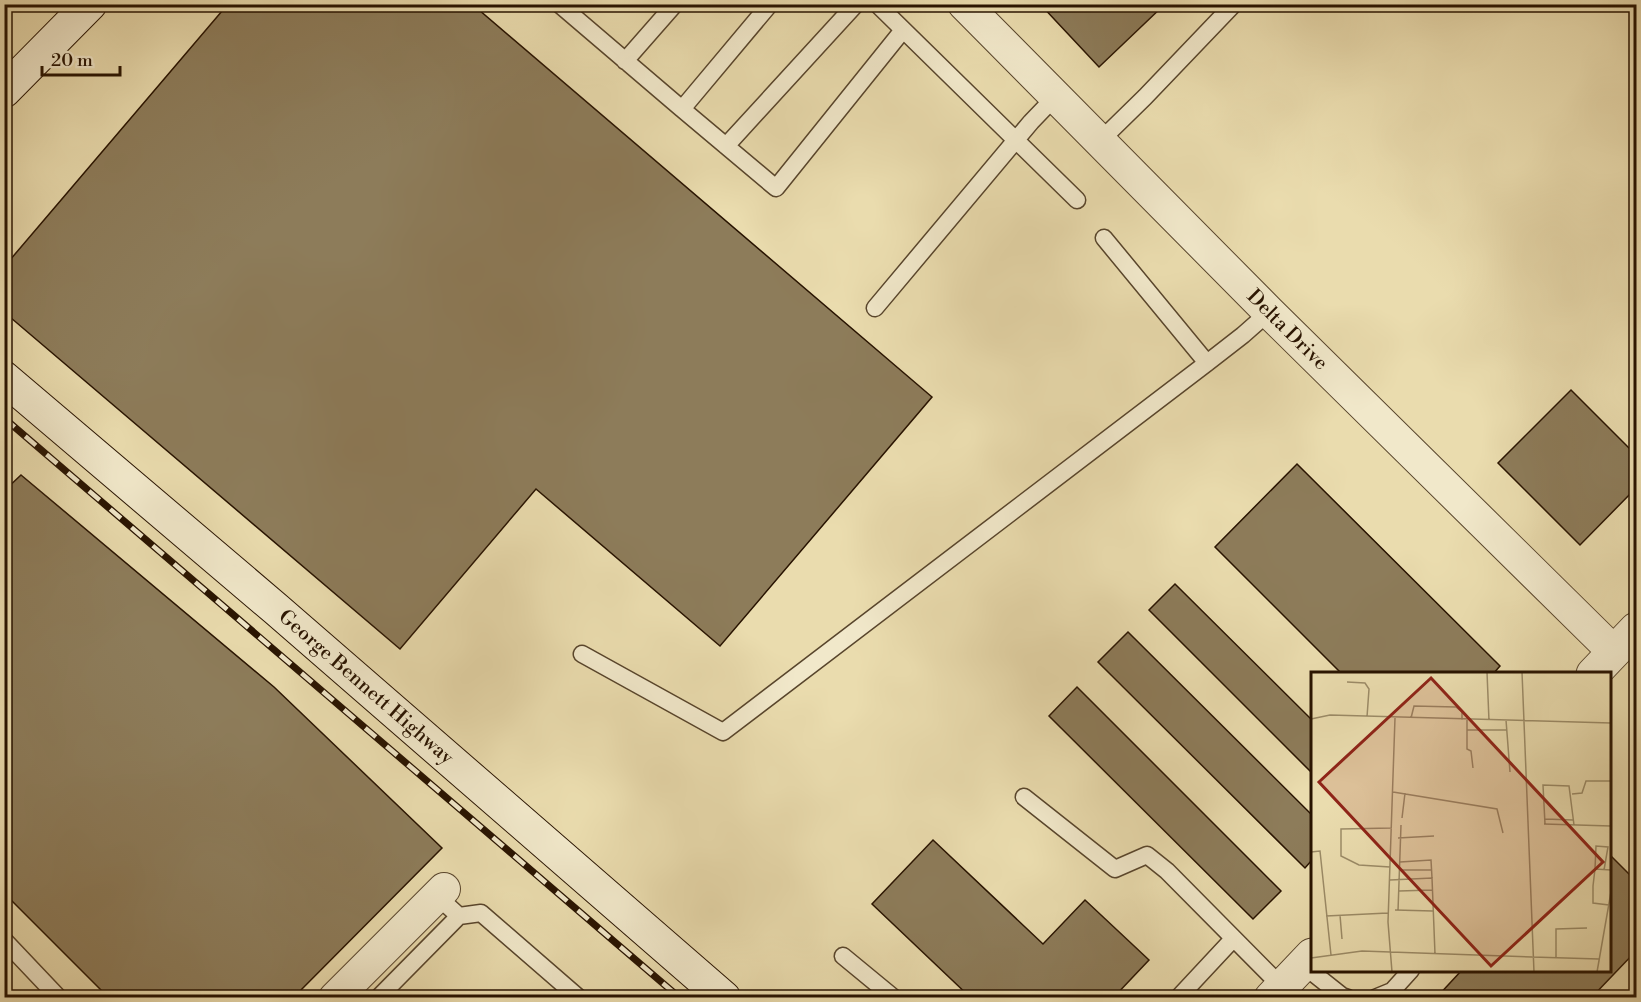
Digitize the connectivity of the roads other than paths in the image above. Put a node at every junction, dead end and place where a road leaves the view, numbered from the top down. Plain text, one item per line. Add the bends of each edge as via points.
1 (90, 4) edge
2 (559, 4) edge
3 (675, 4) edge
4 (770, 4) edge
5 (856, 4) edge
6 (877, 4) edge
7 (964, 4) edge
8 (1234, 4) edge
9 (903, 30) junction
10 (625, 61) junction
11 (4, 91) edge
12 (1055, 97) junction
13 (682, 109) junction
14 (1016, 140) junction
15 (1100, 142) junction
16 (726, 146) junction
17 (1077, 200) dead end
18 (1104, 238) dead end
19 (875, 308) dead end
20 (1269, 312) junction
21 (1207, 363) junction
22 (4, 378) edge
23 (1614, 652) edge
24 (582, 654) dead end
25 (1024, 797) dead end
26 (446, 900) junction
27 (1233, 939) junction
28 (4, 940) edge
29 (843, 956) dead end
30 (1409, 972) edge
31 (1292, 976) edge
32 (59, 998) edge
33 (334, 998) edge
34 (378, 998) edge
35 (579, 998) edge
36 (724, 998) edge
37 (894, 998) edge
38 (1178, 998) edge
39 (1348, 998) edge
40 (1376, 998) edge

1 - 11 main road
2 - 10 lane
3 - 10 lane
4 - 13 lane
5 - 16 lane
6 - 9 lane
7 - 12 street, Delta Drive
8 - 15 lane
9 - 14 lane
9 - 16 lane via 776,188
10 - 13 lane
12 - 14 lane
12 - 15 street, Delta Drive
13 - 16 lane
14 - 17 lane
14 - 19 lane
15 - 20 street, Delta Drive
18 - 21 lane
20 - 21 lane
20 - 23 street, Delta Drive
21 - 24 lane via 723,732
22 - 36 main road, George Bennett Highway
25 - 27 lane via 1115,869 1147,855
26 - 33 street
26 - 34 lane
26 - 35 lane via 481,913
27 - 31 lane
27 - 38 lane
28 - 32 lane
29 - 37 lane
30 - 40 lane via 1392,991
31 - 39 lane

